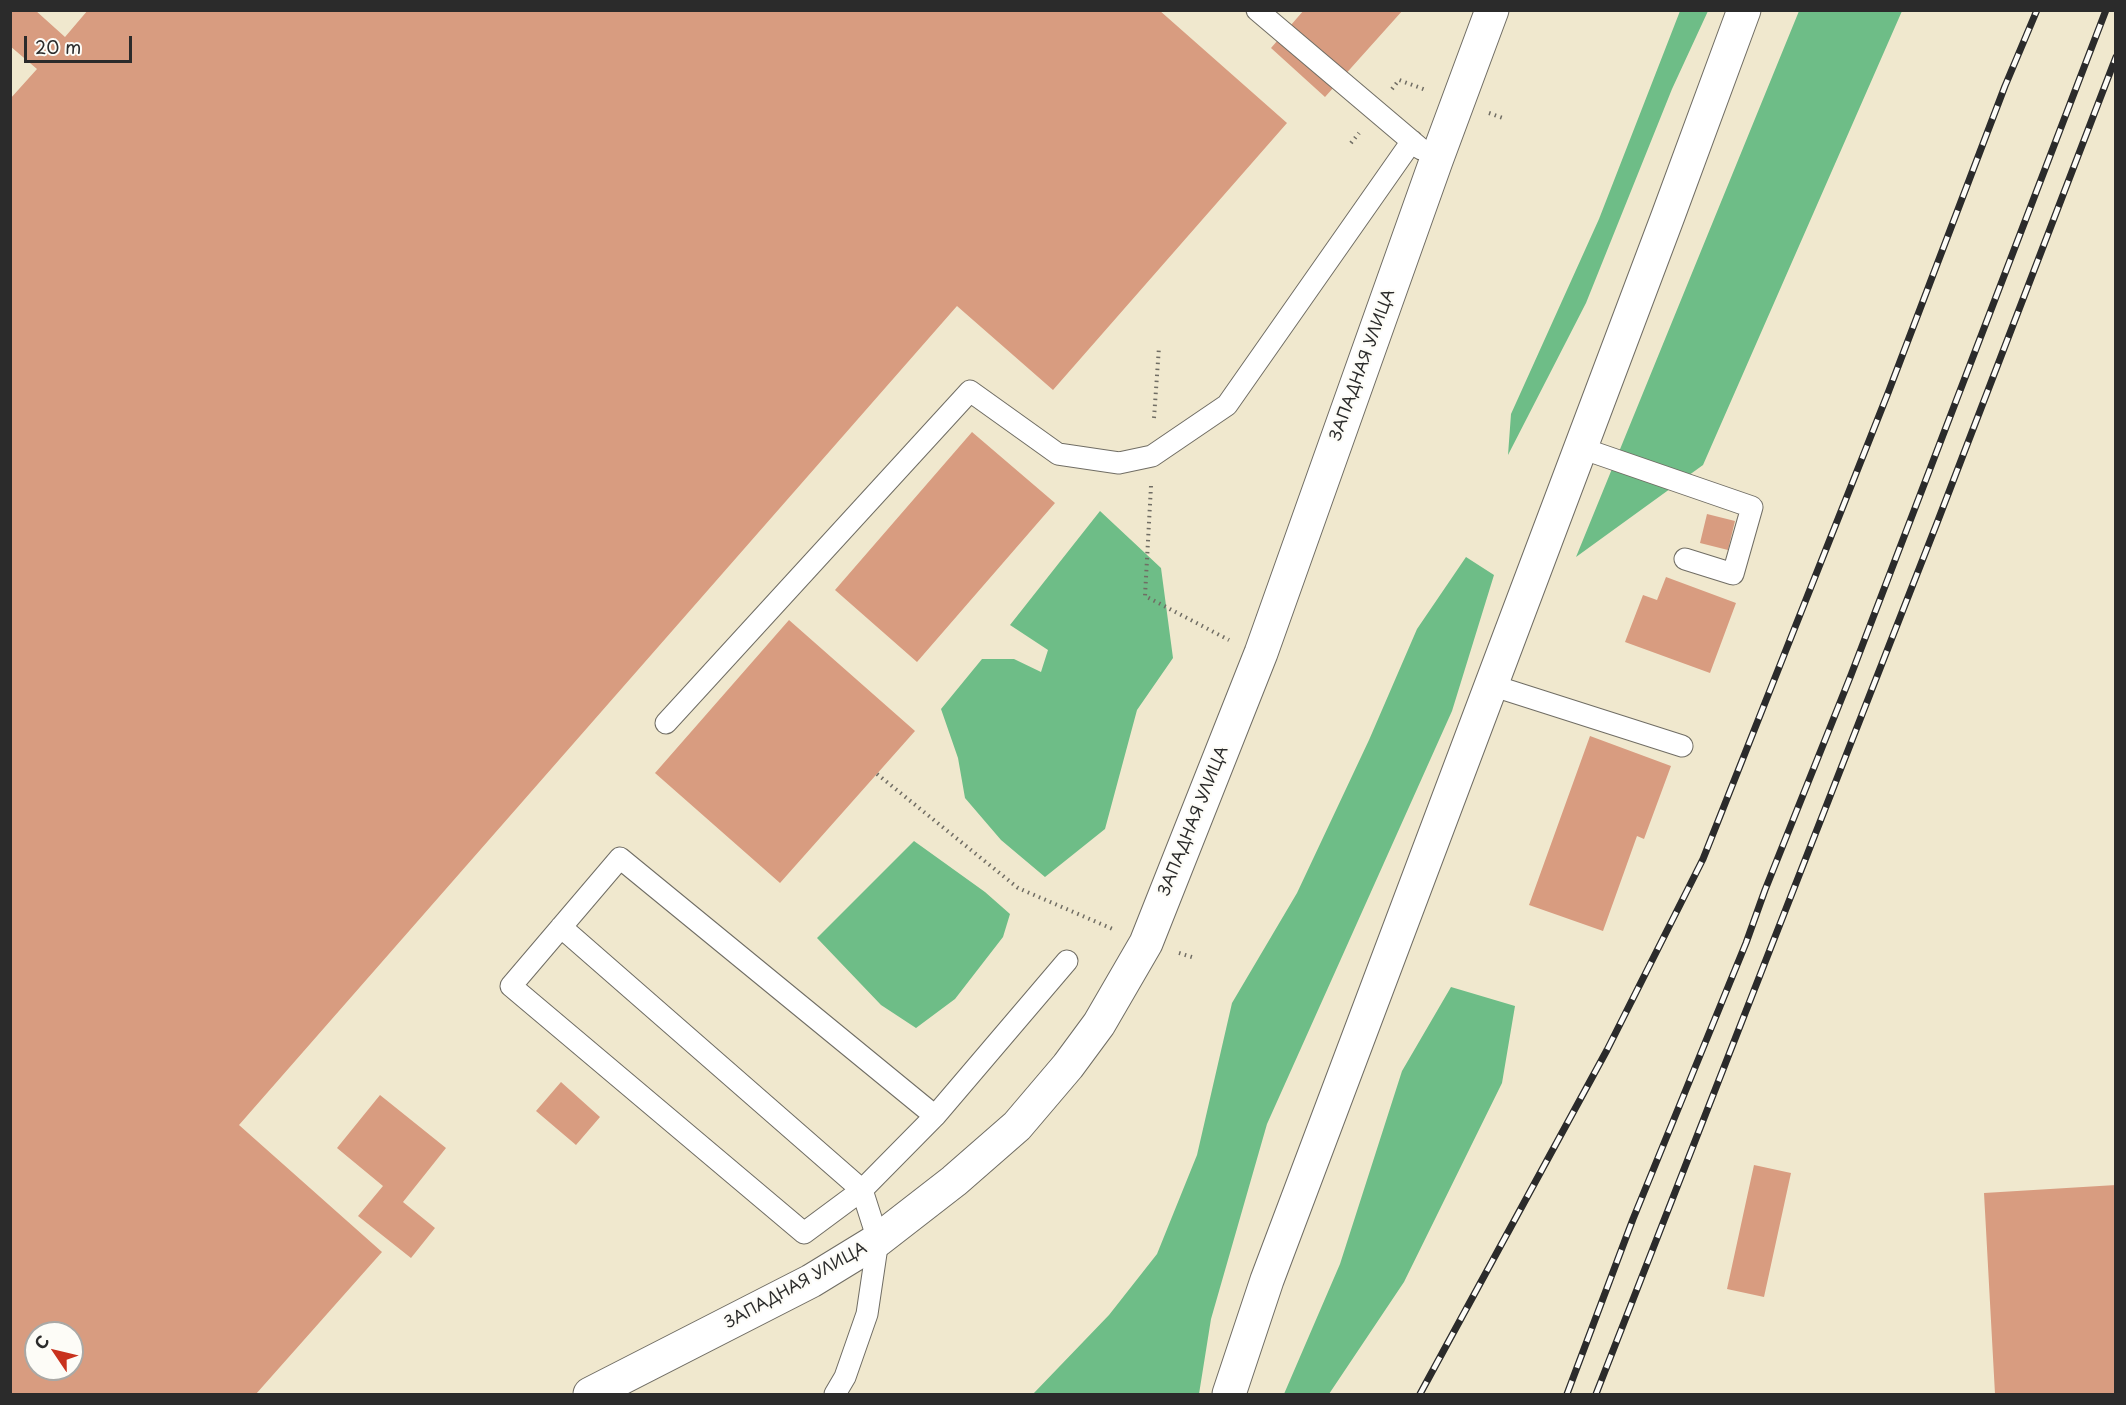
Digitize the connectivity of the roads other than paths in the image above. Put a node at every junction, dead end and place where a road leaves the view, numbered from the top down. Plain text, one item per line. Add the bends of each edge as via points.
1 (1257, 10) edge
2 (1492, 10) edge
3 (1744, 10) edge
4 (1424, 151) junction
5 (1581, 448) junction
6 (1685, 559) dead end
7 (1491, 685) junction
8 (666, 723) dead end
9 (1682, 746) dead end
10 (561, 927) junction
11 (1067, 961) dead end
12 (935, 1116) junction
13 (862, 1190) junction
14 (878, 1240) junction
15 (590, 1395) edge
16 (835, 1395) edge
17 (1229, 1395) edge

1 - 4 lane
2 - 4 street, ЗАПАДНАЯ УЛИЦА
3 - 5 street
4 - 8 lane via 1227,405 1152,456 1119,463 1058,454 970,391
4 - 14 street, ЗАПАДНАЯ УЛИЦА via 1261,653 1146,943 1099,1024 1017,1126
5 - 6 lane via 1752,507 1732,574
5 - 7 street
7 - 9 lane
7 - 17 street via 1267,1280
10 - 12 lane via 620,858
10 - 13 lane
10 - 13 lane via 511,986 804,1233
11 - 12 lane
12 - 13 lane
13 - 14 lane
14 - 15 street, ЗАПАДНАЯ УЛИЦА via 812,1281
14 - 16 lane via 867,1314

